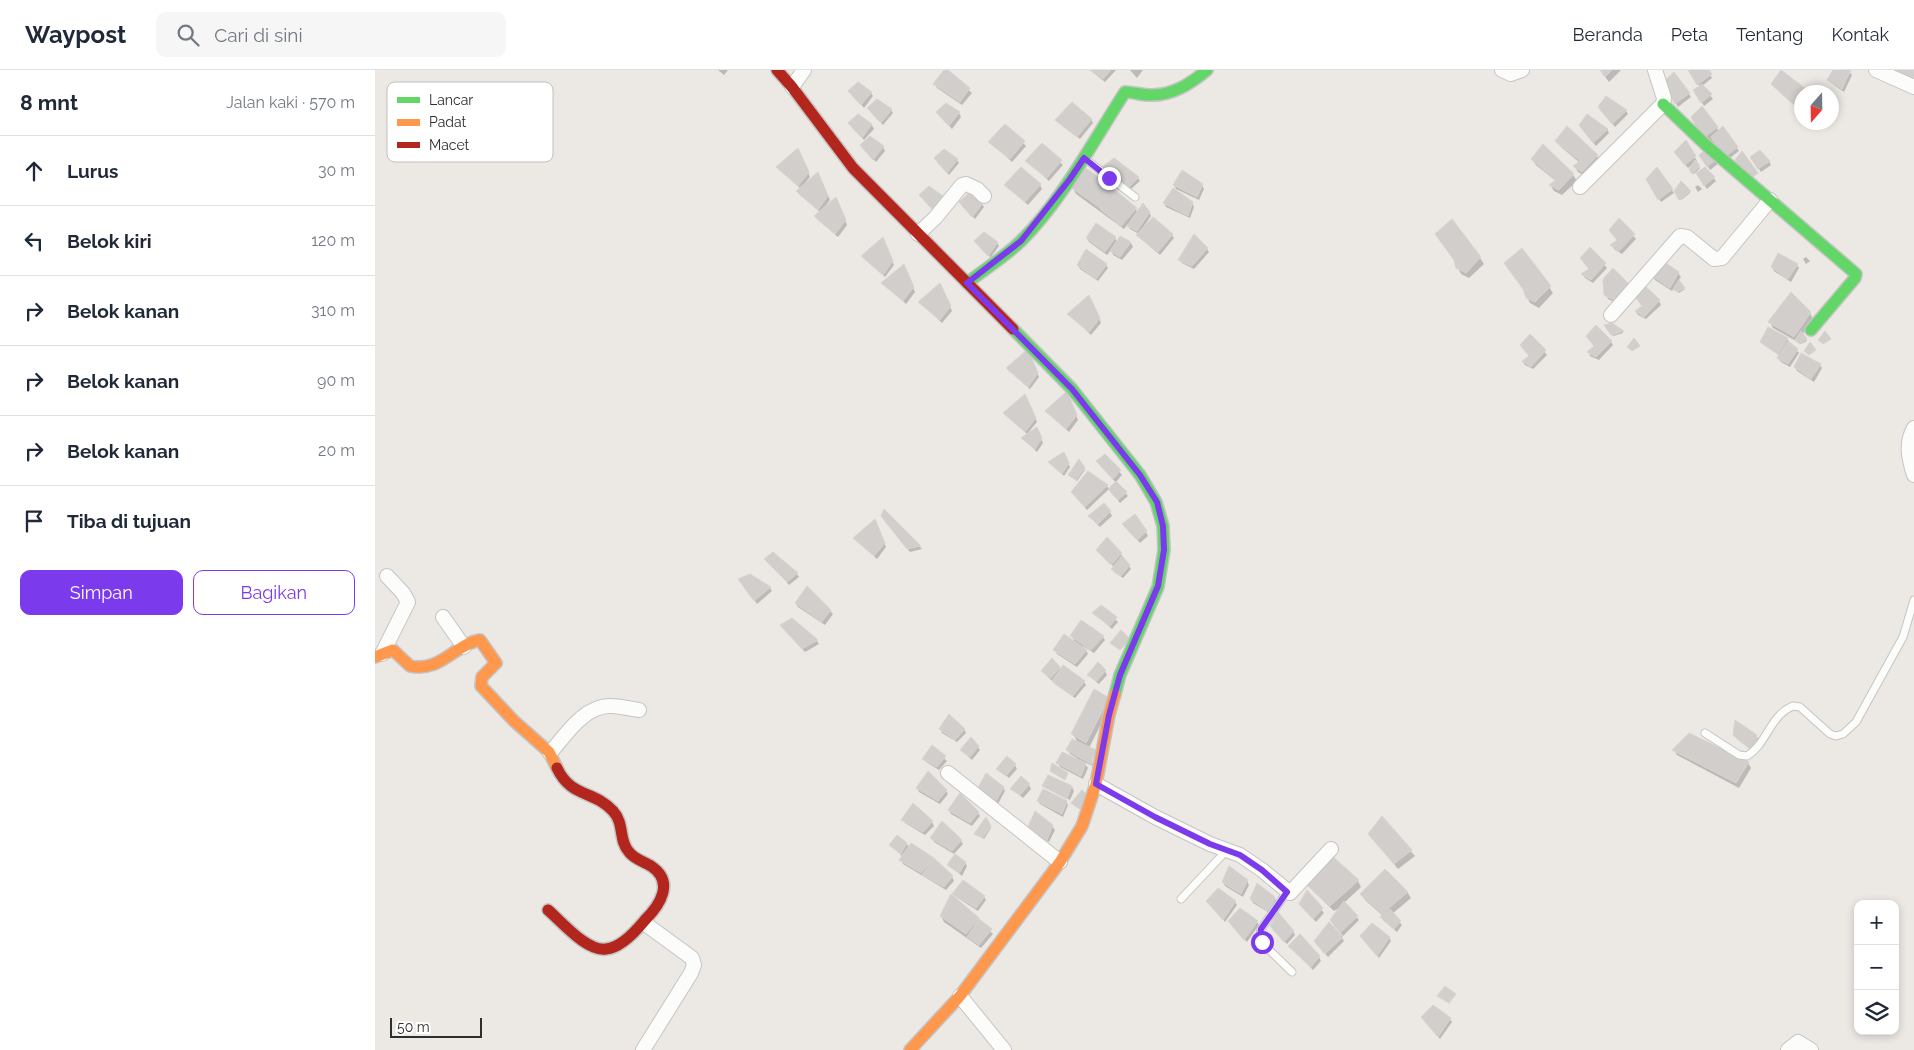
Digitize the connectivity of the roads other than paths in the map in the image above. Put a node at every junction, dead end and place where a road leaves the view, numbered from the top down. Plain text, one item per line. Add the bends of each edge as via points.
1 (777, 70) edge
2 (804, 70) edge
3 (1207, 70) edge
4 (1502, 70) edge
5 (1522, 70) edge
6 (1655, 70) edge
7 (1876, 70) edge
8 (792, 87) junction
9 (1914, 87) edge
10 (1663, 104) junction
11 (1084, 158) junction
12 (1580, 187) dead end
13 (984, 196) dead end
14 (1135, 198) dead end
15 (1771, 200) junction
16 (918, 234) junction
17 (967, 283) junction
18 (1611, 315) dead end
19 (1811, 330) dead end
20 (1914, 428) edge
21 (1914, 475) edge
22 (387, 576) dead end
23 (1914, 600) edge
24 (443, 617) dead end
25 (464, 646) junction
26 (378, 656) edge
27 (639, 710) dead end
28 (1705, 733) dead end
29 (550, 753) junction
30 (948, 773) dead end
31 (1096, 784) junction
32 (1331, 849) dead end
33 (1227, 850) junction
34 (1061, 862) junction
35 (1287, 892) junction
36 (1181, 899) dead end
37 (548, 910) dead end
38 (644, 923) junction
39 (1293, 972) dead end
40 (960, 996) junction
41 (643, 1050) edge
42 (910, 1050) edge
43 (1004, 1050) edge
44 (1787, 1050) edge
45 (1811, 1050) edge

1 - 8 street
2 - 8 street
3 - 11 street via 1181,89 1165,95 1125,92
4 - 5 street via 1511,74
6 - 10 street
7 - 9 street
8 - 16 street via 853,168
10 - 12 street
10 - 15 street
11 - 14 lane
11 - 17 street via 1021,241
13 - 16 street via 972,186 962,185
15 - 18 street via 1717,260 1687,237 1680,236
15 - 19 street via 1855,274
16 - 17 street
17 - 31 street via 1072,389 1140,475 1157,502 1164,550 1158,586 1120,675
20 - 21 street via 1907,453
22 - 26 street via 408,602
23 - 28 lane via 1903,637 1891,662 1856,722 1843,734 1830,734 1800,708 1793,706 1775,719 1754,752 1747,756 1739,755
24 - 25 street
25 - 26 street via 437,663 422,668 407,664 393,650
25 - 29 street via 480,640 496,663 482,677 481,686 498,706
27 - 29 street via 610,706 598,708 579,720
29 - 38 street via 567,784 599,799 619,818 625,849 657,871 665,891
30 - 34 street
31 - 33 street via 1155,817
31 - 34 street via 1082,826
32 - 35 street via 1293,891
33 - 35 street via 1262,870
33 - 36 lane
34 - 40 street
35 - 39 lane via 1261,929 1260,936 1262,942
37 - 38 street via 589,946 598,949 611,949
38 - 41 street via 692,958 694,965
40 - 42 street
40 - 43 street
44 - 45 street via 1798,1042

